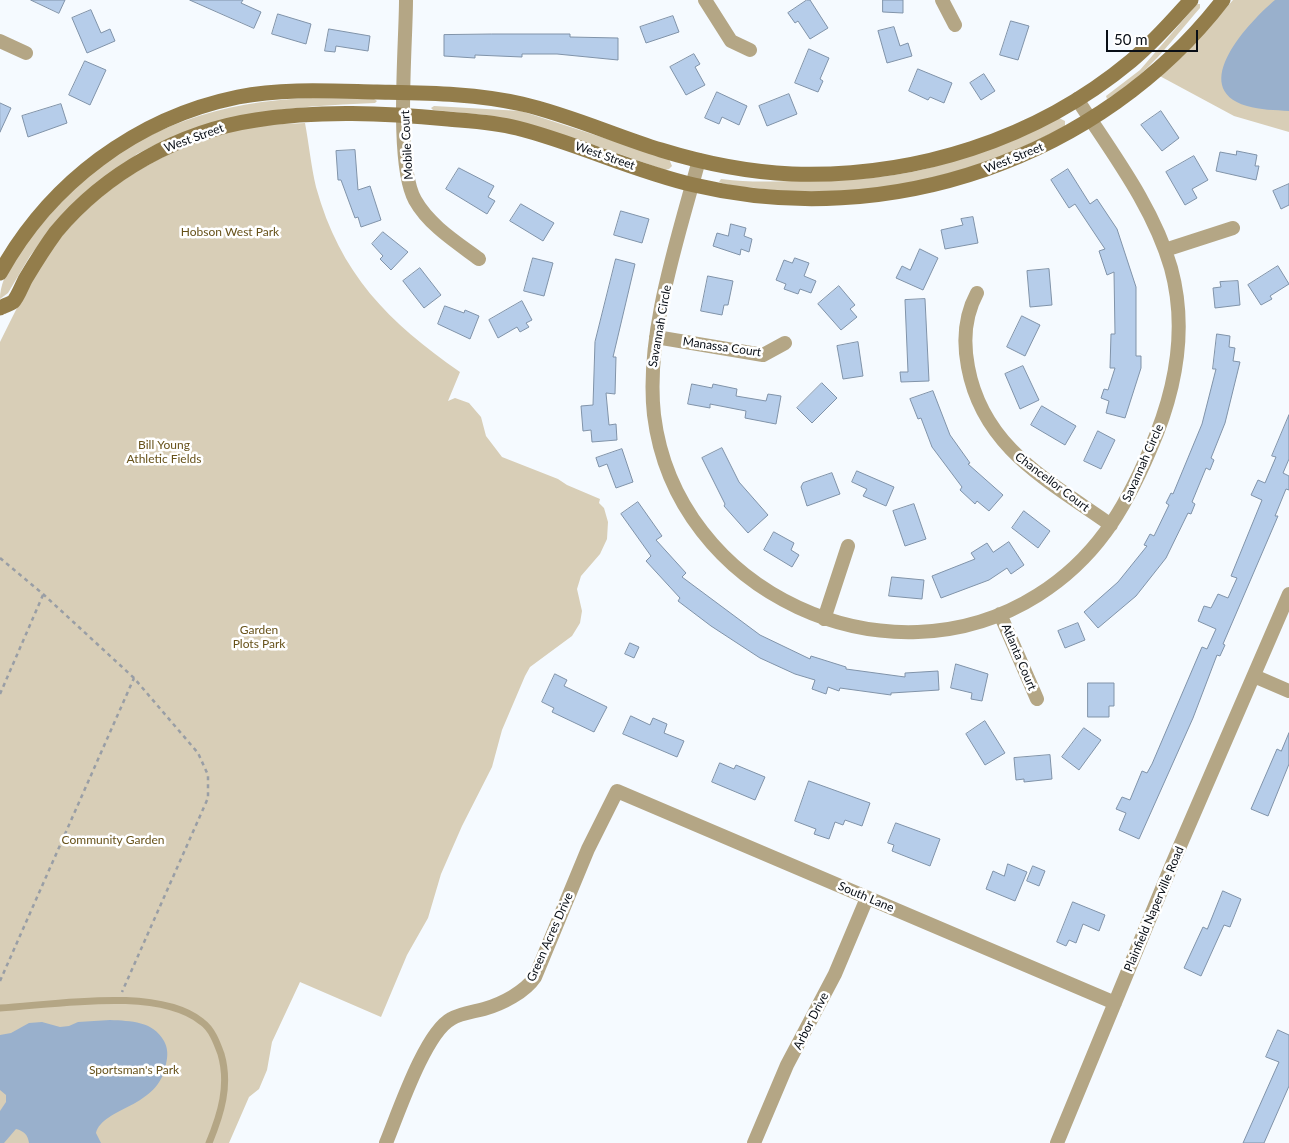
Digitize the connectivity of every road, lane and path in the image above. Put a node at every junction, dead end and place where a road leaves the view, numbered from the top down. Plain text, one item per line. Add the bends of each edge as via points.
1 (406, 0) edge
2 (705, 0) edge
3 (942, 0) edge
4 (1191, 0) edge
5 (1223, 0) edge
6 (956, 25) dead end
7 (0, 41) edge
8 (750, 50) dead end
9 (26, 53) dead end
10 (404, 92) junction
11 (1077, 99) junction
12 (405, 116) junction
13 (1091, 120) junction
14 (699, 160) junction
15 (692, 185) junction
16 (1233, 228) dead end
17 (1165, 250) junction
18 (478, 259) dead end
19 (0, 273) edge
20 (977, 293) dead end
21 (0, 308) edge
22 (656, 337) junction
23 (785, 343) dead end
24 (1111, 525) junction
25 (848, 546) dead end
26 (0, 558) edge
27 (43, 594) junction
28 (1289, 594) edge
29 (1000, 614) junction
30 (824, 619) junction
31 (1254, 676) junction
32 (134, 678) junction
33 (1289, 691) edge
34 (0, 694) edge
35 (1037, 699) dead end
36 (617, 791) joint
37 (867, 898) junction
38 (0, 981) edge
39 (118, 1000) junction
40 (1115, 1003) junction
41 (0, 1008) edge
42 (209, 1143) edge
43 (386, 1143) edge
44 (754, 1143) edge
45 (1057, 1143) edge

1 - 10 street, Mobile Court
2 - 8 street via 731,41
3 - 6 street
4 - 11 street, West Street via 1130,62
5 - 13 street, West Street via 1156,71
7 - 9 street
10 - 12 street, Mobile Court
10 - 14 street, West Street via 476,96 524,105
10 - 19 street, West Street via 308,91 250,95 190,110 159,123 105,154 67,186 34,221
11 - 13 street, Savannah Circle
11 - 14 street, West Street via 1008,136 915,165 882,171 792,174 753,171
12 - 15 street, West Street via 514,127
12 - 18 street, Mobile Court via 406,171 415,200 437,226
12 - 21 street, West Street via 299,115 257,120 209,130 160,150 95,193 57,232 12,303
13 - 15 street, West Street via 1030,153 918,189 804,199
13 - 17 street, Savannah Circle via 1144,203
14 - 15 street, Savannah Circle
15 - 22 street, Savannah Circle
16 - 17 street
17 - 24 street, Savannah Circle via 1175,286 1179,319 1172,387 1157,434 1131,494
20 - 24 street, Chancellor Court via 965,330 967,358 979,406 990,426 1015,456
22 - 23 street, Manassa Court via 763,355
22 - 30 street, Savannah Circle via 652,384 656,427 668,468 691,515 724,557 750,580 780,600
24 - 29 street, Savannah Circle via 1095,547 1067,574 1038,595
25 - 30 street
26 - 27 path
27 - 32 path
27 - 34 path
28 - 31 street, Plainfield Naperville Road
29 - 30 street, Savannah Circle via 960,627 917,632 869,630
29 - 35 street, Atlanta Court
31 - 33 street
31 - 40 street, Plainfield Naperville Road
32 - 38 path
32 - 39 path via 198,753 208,775 208,798
36 - 37 street, South Lane
36 - 43 street, Green Acres Drive via 588,849 530,985 485,1009 450,1019 440,1028 418,1068
37 - 40 street, South Lane
37 - 44 street, Arbor Drive via 835,974 788,1064
39 - 41 lane
39 - 42 lane via 176,1008 198,1018 212,1033 222,1058 225,1089 218,1122
40 - 45 street, Plainfield Naperville Road

